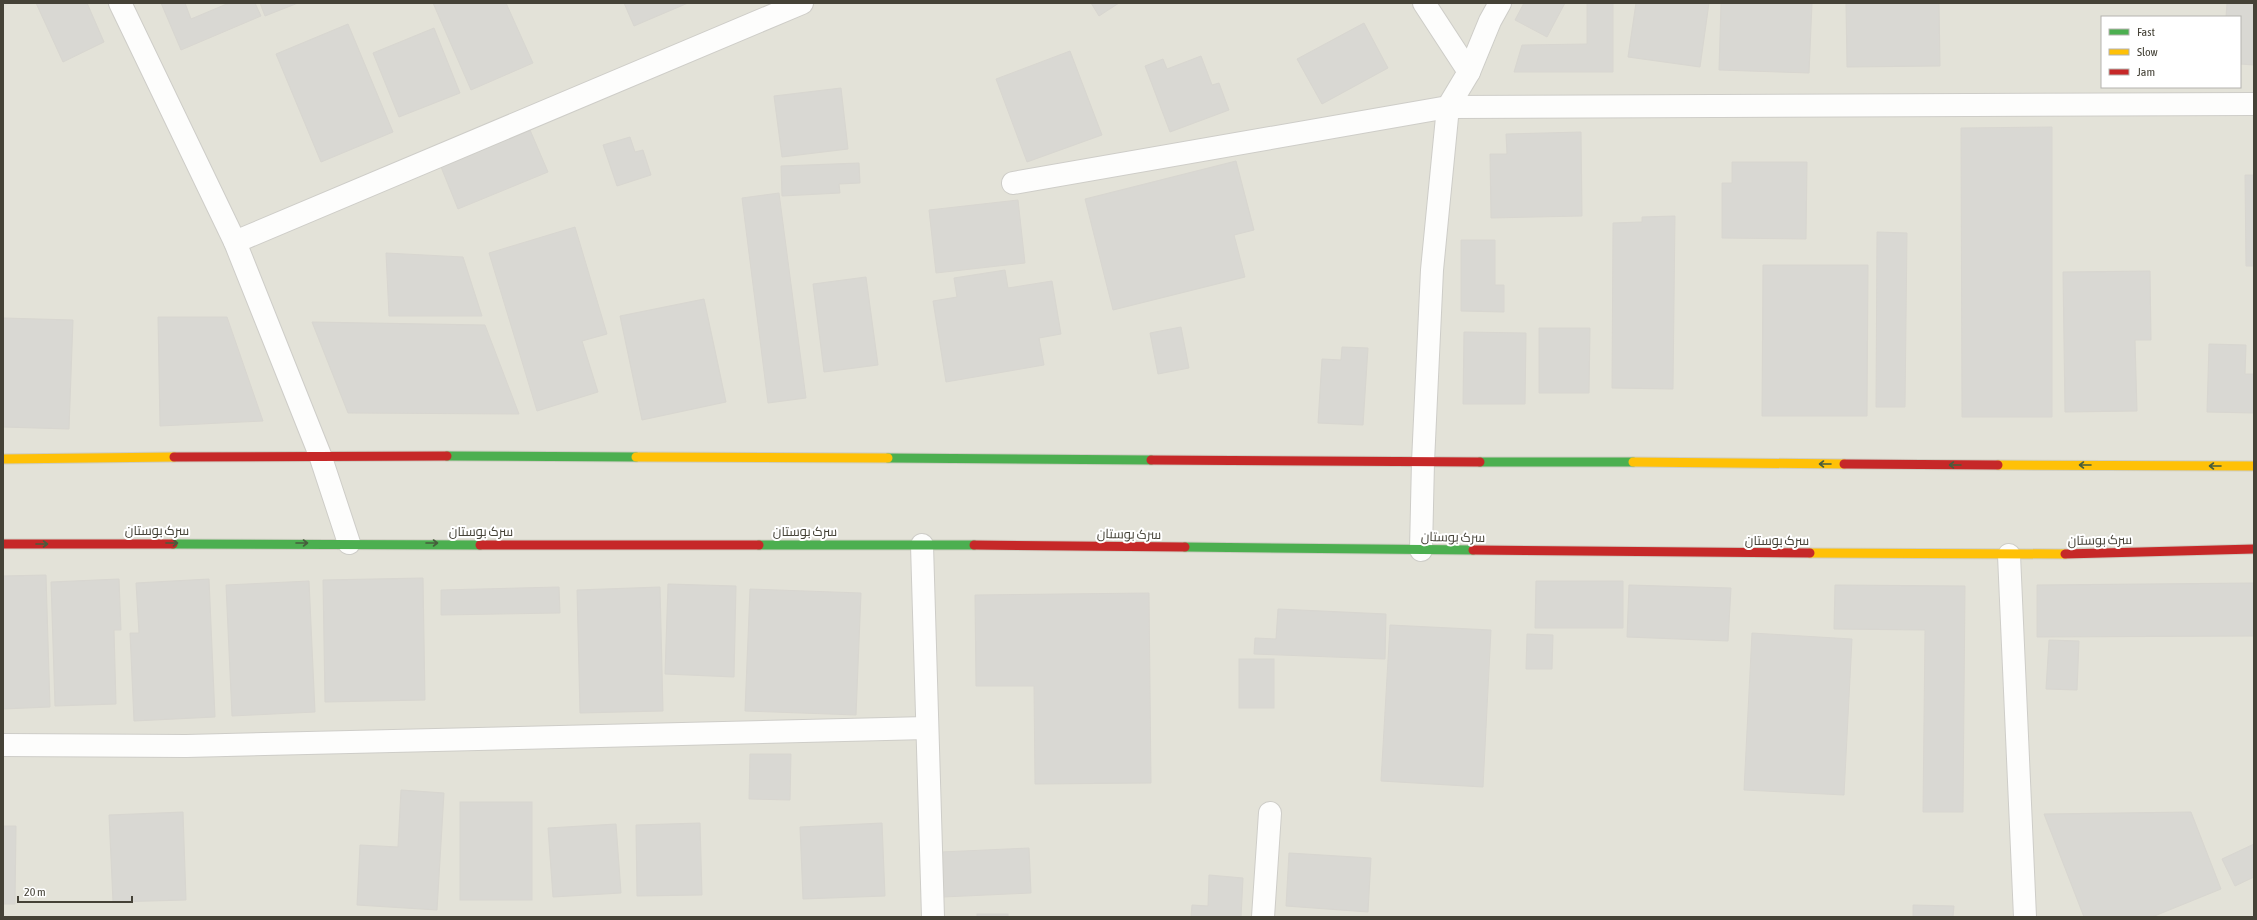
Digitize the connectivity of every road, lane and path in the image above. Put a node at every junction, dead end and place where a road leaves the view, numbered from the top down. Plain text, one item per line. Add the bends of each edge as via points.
1 (120, 3) edge
2 (802, 3) edge
3 (1424, 3) edge
4 (1500, 3) edge
5 (1469, 72) junction
6 (2254, 104) edge
7 (1448, 107) junction
8 (1013, 183) dead end
9 (235, 242) junction
10 (320, 455) junction
11 (3, 459) edge
12 (1423, 462) junction
13 (2254, 466) edge
14 (349, 543) junction
15 (3, 544) edge
16 (922, 545) junction
17 (2254, 549) edge
18 (1421, 550) junction
19 (2009, 555) junction
20 (927, 728) junction
21 (3, 745) edge
22 (1270, 813) dead end
23 (933, 917) edge
24 (1263, 917) edge
25 (2025, 917) edge

1 - 9 street
2 - 9 street
3 - 5 street
4 - 5 street
5 - 7 street
6 - 7 street
7 - 8 street
7 - 12 street via 1432,270
9 - 10 street
10 - 11 street
10 - 12 street
10 - 14 street
13 -> 12 street
12 - 18 street
15 -> 14 street, سرک بوستان
14 -> 16 street, سرک بوستان
16 - 18 street, سرک بوستان
16 - 20 street
17 - 19 street, سرک بوستان
18 - 19 street, سرک بوستان
19 - 25 street
20 - 21 street via 186,746
20 - 23 street
22 - 24 street

